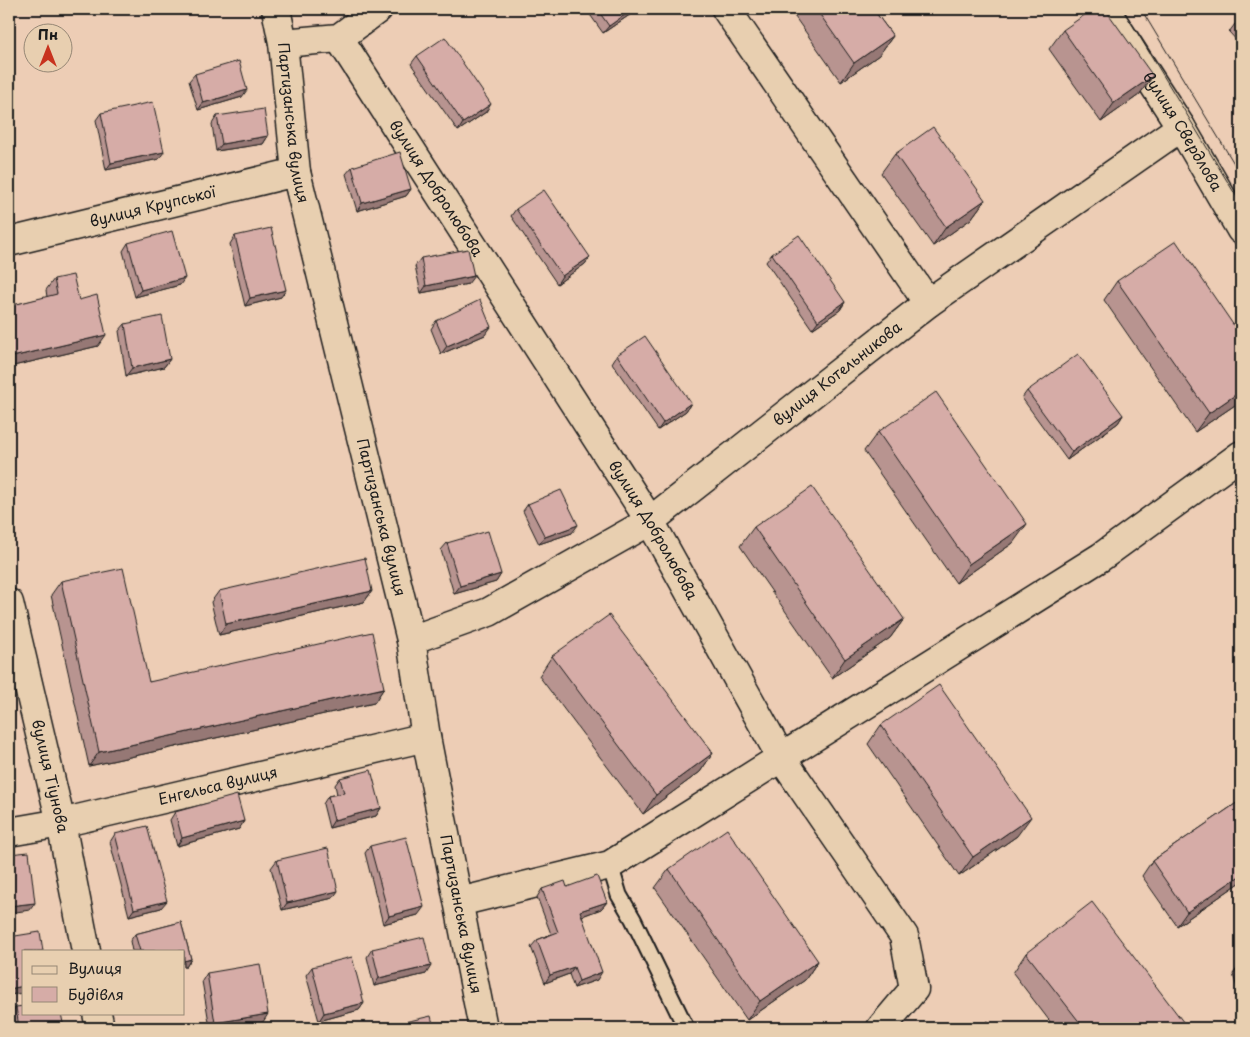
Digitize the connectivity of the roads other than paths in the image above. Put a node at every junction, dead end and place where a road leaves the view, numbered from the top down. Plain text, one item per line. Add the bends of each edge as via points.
1 (276, 9) edge
2 (378, 9) edge
3 (726, 9) edge
4 (1105, 9) edge
5 (339, 38) junction
6 (283, 43) junction
7 (1180, 127) junction
8 (296, 172) junction
9 (1241, 230) edge
10 (9, 242) edge
11 (928, 303) junction
12 (1241, 455) edge
13 (650, 521) junction
14 (9, 603) edge
15 (411, 640) junction
16 (426, 737) junction
17 (781, 757) junction
18 (61, 823) junction
19 (9, 832) edge
20 (610, 865) junction
21 (459, 902) junction
22 (86, 950) edge
23 (98, 1014) edge
24 (100, 1028) edge
25 (483, 1028) edge
26 (686, 1028) edge
27 (881, 1028) edge

1 - 6 street, Партизанська вулиця
2 - 5 street
3 - 11 street
4 - 7 street, вулиця Свердлова
5 - 6 street
5 - 13 street, вулиця Добролюбова
6 - 8 street, Партизанська вулиця
7 - 9 street, вулиця Свердлова
7 - 11 street, вулиця Котельникова
8 - 10 street, вулиця Крупської
8 - 15 street, Партизанська вулиця
11 - 13 street, вулиця Котельникова
12 - 17 street via 1101,557
13 - 15 street, вулиця Котельникова via 489,612
13 - 17 street, вулиця Добролюбова
14 - 18 street, вулиця Тіунова
15 - 16 street, Партизанська вулиця
16 - 18 street, Енгельса вулиця
16 - 21 street, Партизанська вулиця
17 - 20 street
17 - 27 street, вулиця Добролюбова via 904,936 914,989
18 - 19 street, Енгельса вулиця
18 - 22 street, вулиця Тіунова
20 - 21 street
20 - 26 lane via 619,895
21 - 25 street, Партизанська вулиця
23 - 24 street

